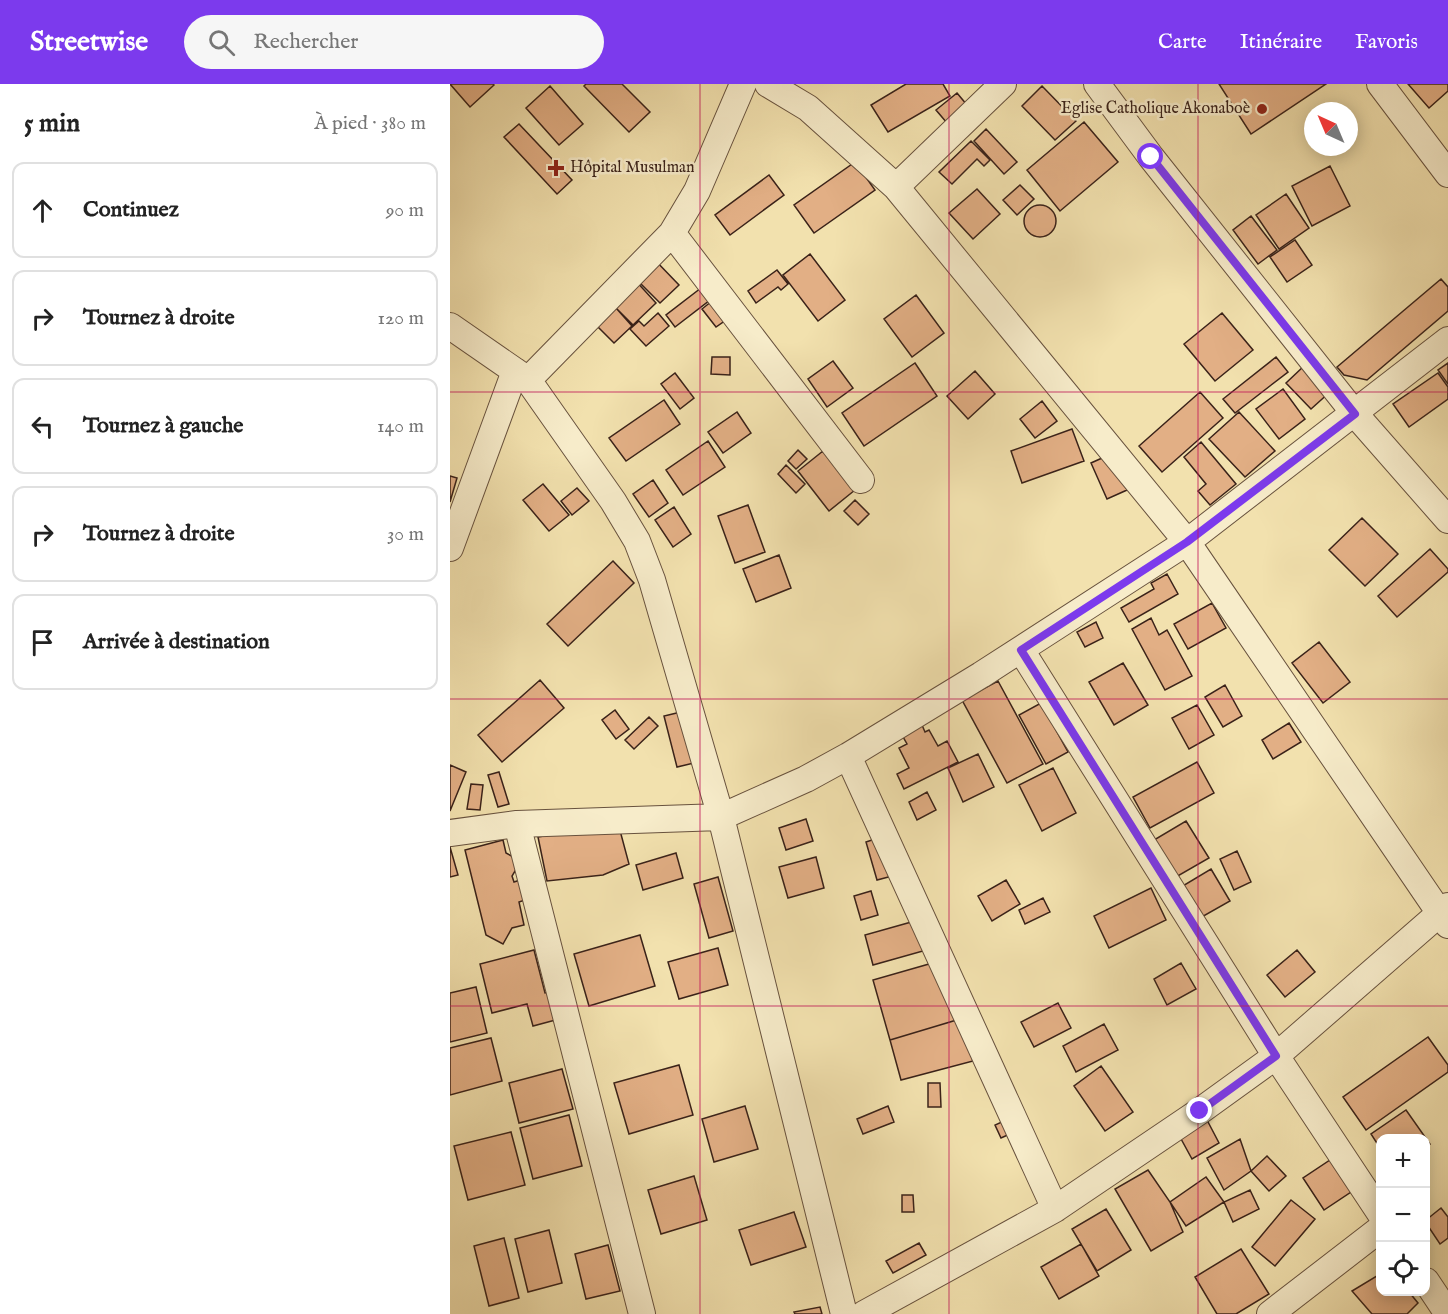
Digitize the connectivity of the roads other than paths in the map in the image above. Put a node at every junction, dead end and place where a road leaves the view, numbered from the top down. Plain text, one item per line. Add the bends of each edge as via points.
1 (743, 84) edge
2 (768, 84) edge
3 (1003, 84) edge
4 (1097, 84) edge
5 (1380, 84) edge
6 (1448, 174) edge
7 (896, 187) junction
8 (672, 233) junction
9 (450, 326) edge
10 (1448, 340) edge
11 (521, 375) junction
12 (1355, 414) junction
13 (861, 480) dead end
14 (1448, 520) edge
15 (1187, 542) junction
16 (450, 548) edge
17 (1021, 650) junction
18 (848, 756) junction
19 (721, 817) junction
20 (517, 824) junction
21 (450, 833) edge
22 (1445, 915) edge
23 (1276, 1056) junction
24 (1376, 1208) edge
25 (1055, 1209) junction
26 (1376, 1232) edge
27 (1430, 1288) edge
28 (642, 1314) edge
29 (844, 1314) edge
30 (864, 1314) edge
31 (1270, 1314) edge
32 (1448, 1314) edge

1 - 8 street via 697,191
2 - 7 street via 808,108
3 - 7 street
4 - 12 street
5 - 6 street
7 - 15 street
8 - 11 street
8 - 13 street
9 - 11 street
10 - 12 street
11 - 16 street
11 - 19 street via 613,501 637,541
12 - 14 street
12 - 15 street
15 - 17 street
15 - 22 street
17 - 18 street
17 - 23 street
18 - 19 street
18 - 25 street
19 - 20 street
19 - 29 street
20 - 21 street
20 - 28 street
22 - 23 street
23 - 24 street
23 - 25 street
25 - 30 street
26 - 31 street
27 - 32 street

